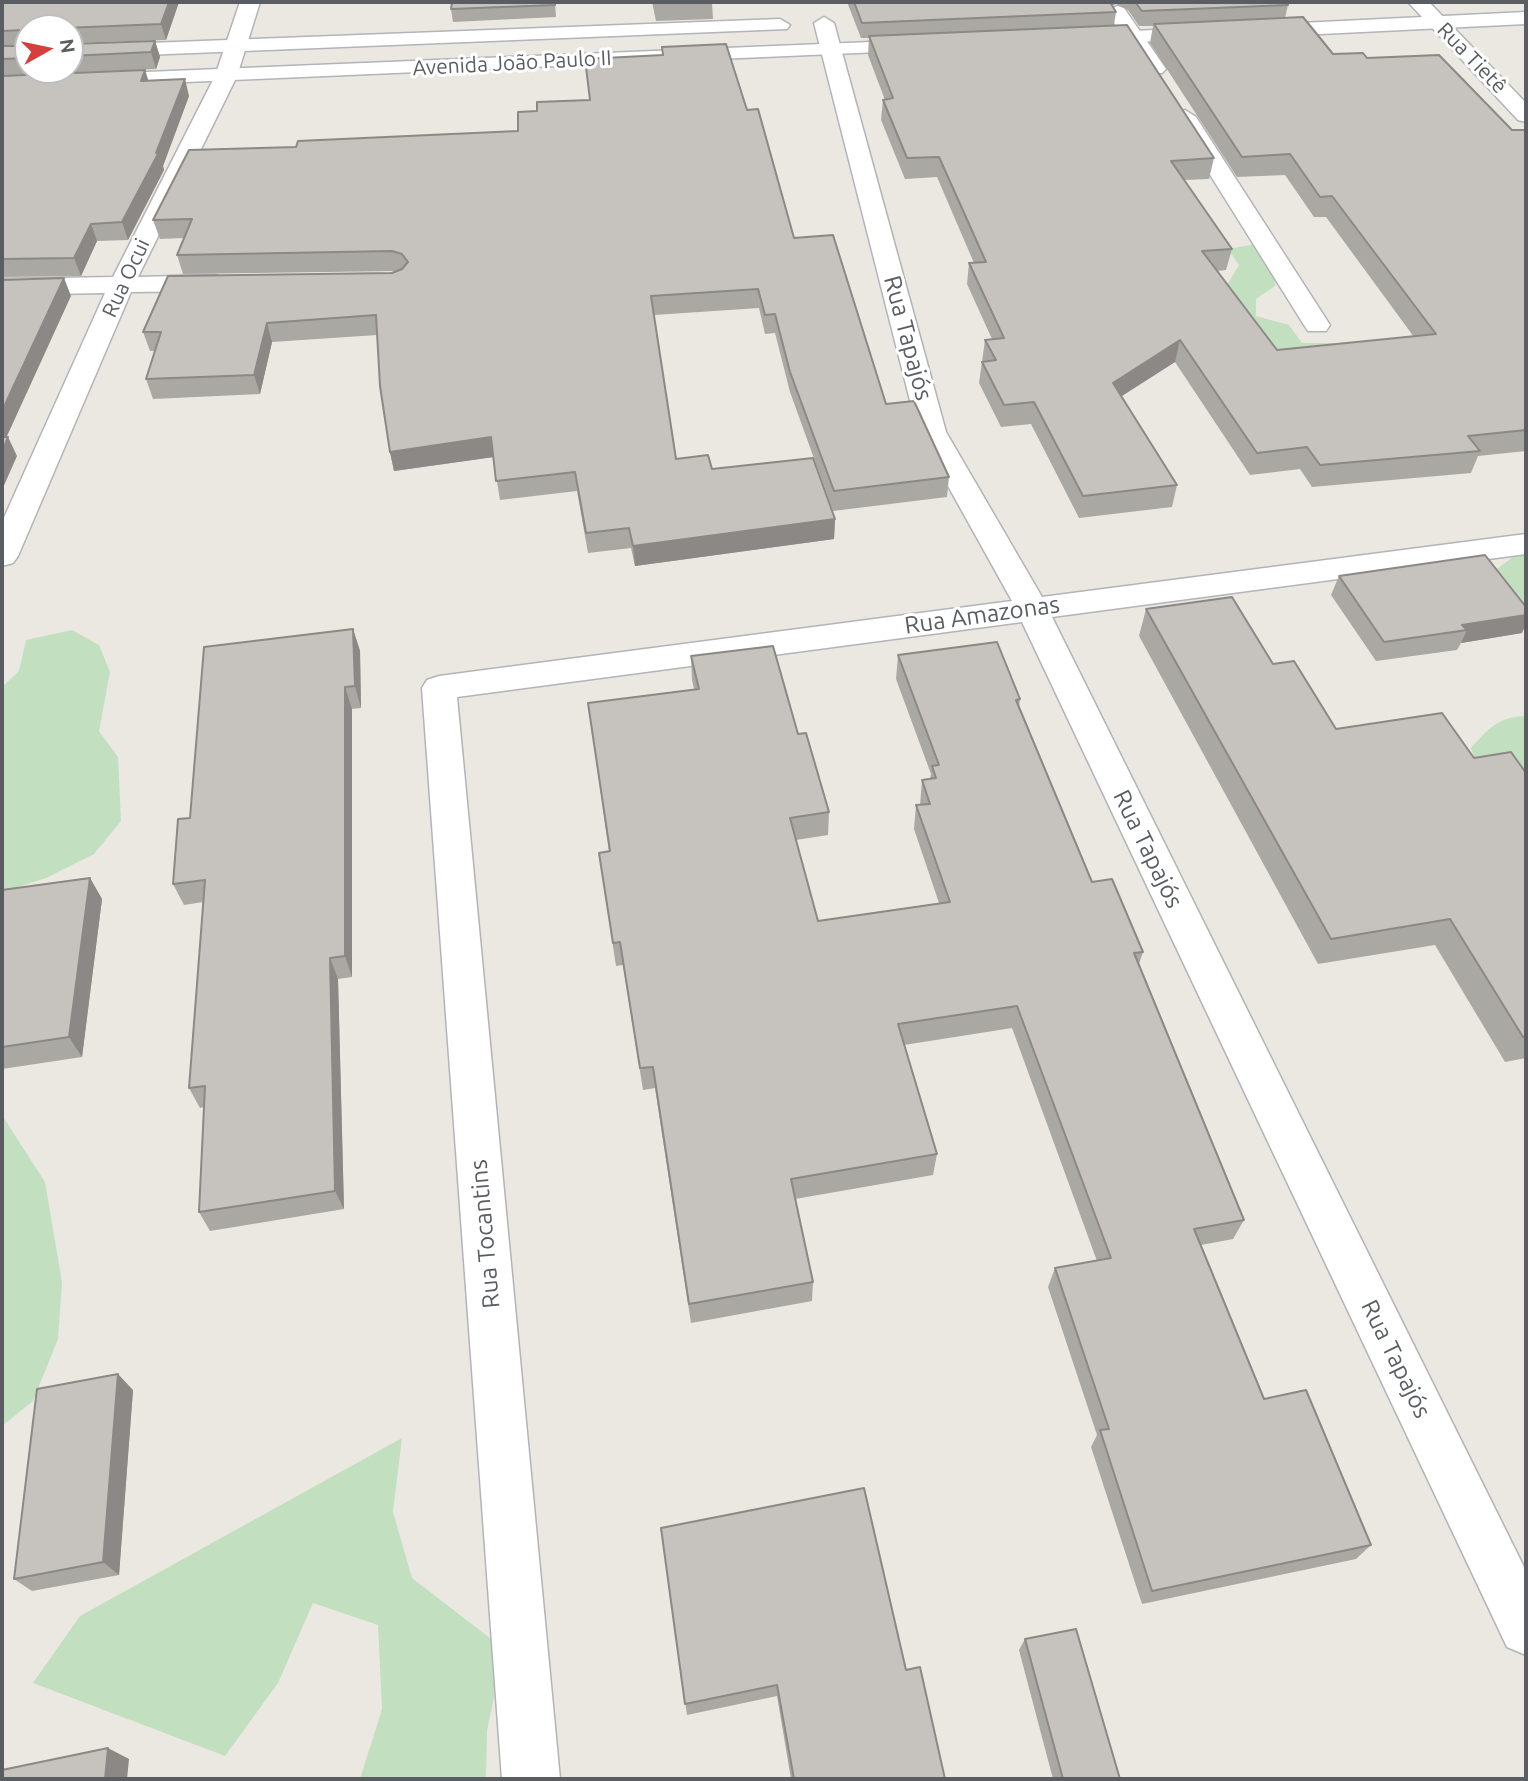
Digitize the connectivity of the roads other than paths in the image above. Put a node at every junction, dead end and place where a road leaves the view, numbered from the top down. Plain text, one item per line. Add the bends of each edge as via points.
1 (250, 2) edge
2 (1418, 2) edge
3 (1144, 11) edge
4 (1526, 18) edge
5 (1438, 23) junction
6 (820, 29) junction
7 (1245, 32) edge
8 (1217, 33) edge
9 (1134, 37) junction
10 (1066, 40) edge
11 (942, 45) edge
12 (237, 46) junction
13 (84, 51) edge
14 (226, 76) junction
15 (2, 84) edge
16 (1526, 115) edge
17 (245, 282) edge
18 (122, 284) junction
19 (2, 287) edge
20 (1317, 326) dead end
21 (1526, 544) edge
22 (2, 556) edge
23 (1032, 609) junction
24 (439, 688) joint
25 (1526, 1628) edge
26 (531, 1779) edge

1 - 12 street, Rua Ocui
2 - 5 street, Rua Tietê
3 - 9 street via 1110,13
4 - 5 street
5 - 7 street
5 - 16 street, Rua Tietê
6 - 11 street, Avenida João Paulo II
6 - 12 street, Avenida João Paulo II
6 - 14 street, Avenida João Paulo II
6 - 23 street, Rua Tapajós via 932,432
8 - 9 street
9 - 10 street
9 - 20 street
12 - 13 street, Avenida João Paulo II
12 - 14 street, Rua Ocui
14 - 15 street, Avenida João Paulo II
14 - 18 street, Rua Ocui
17 - 18 street
18 - 19 street
18 - 22 street, Rua Ocui
21 - 23 street, Rua Amazonas
23 - 24 street, Rua Amazonas
23 - 25 street, Rua Tapajós
24 - 26 street, Rua Tocantins

